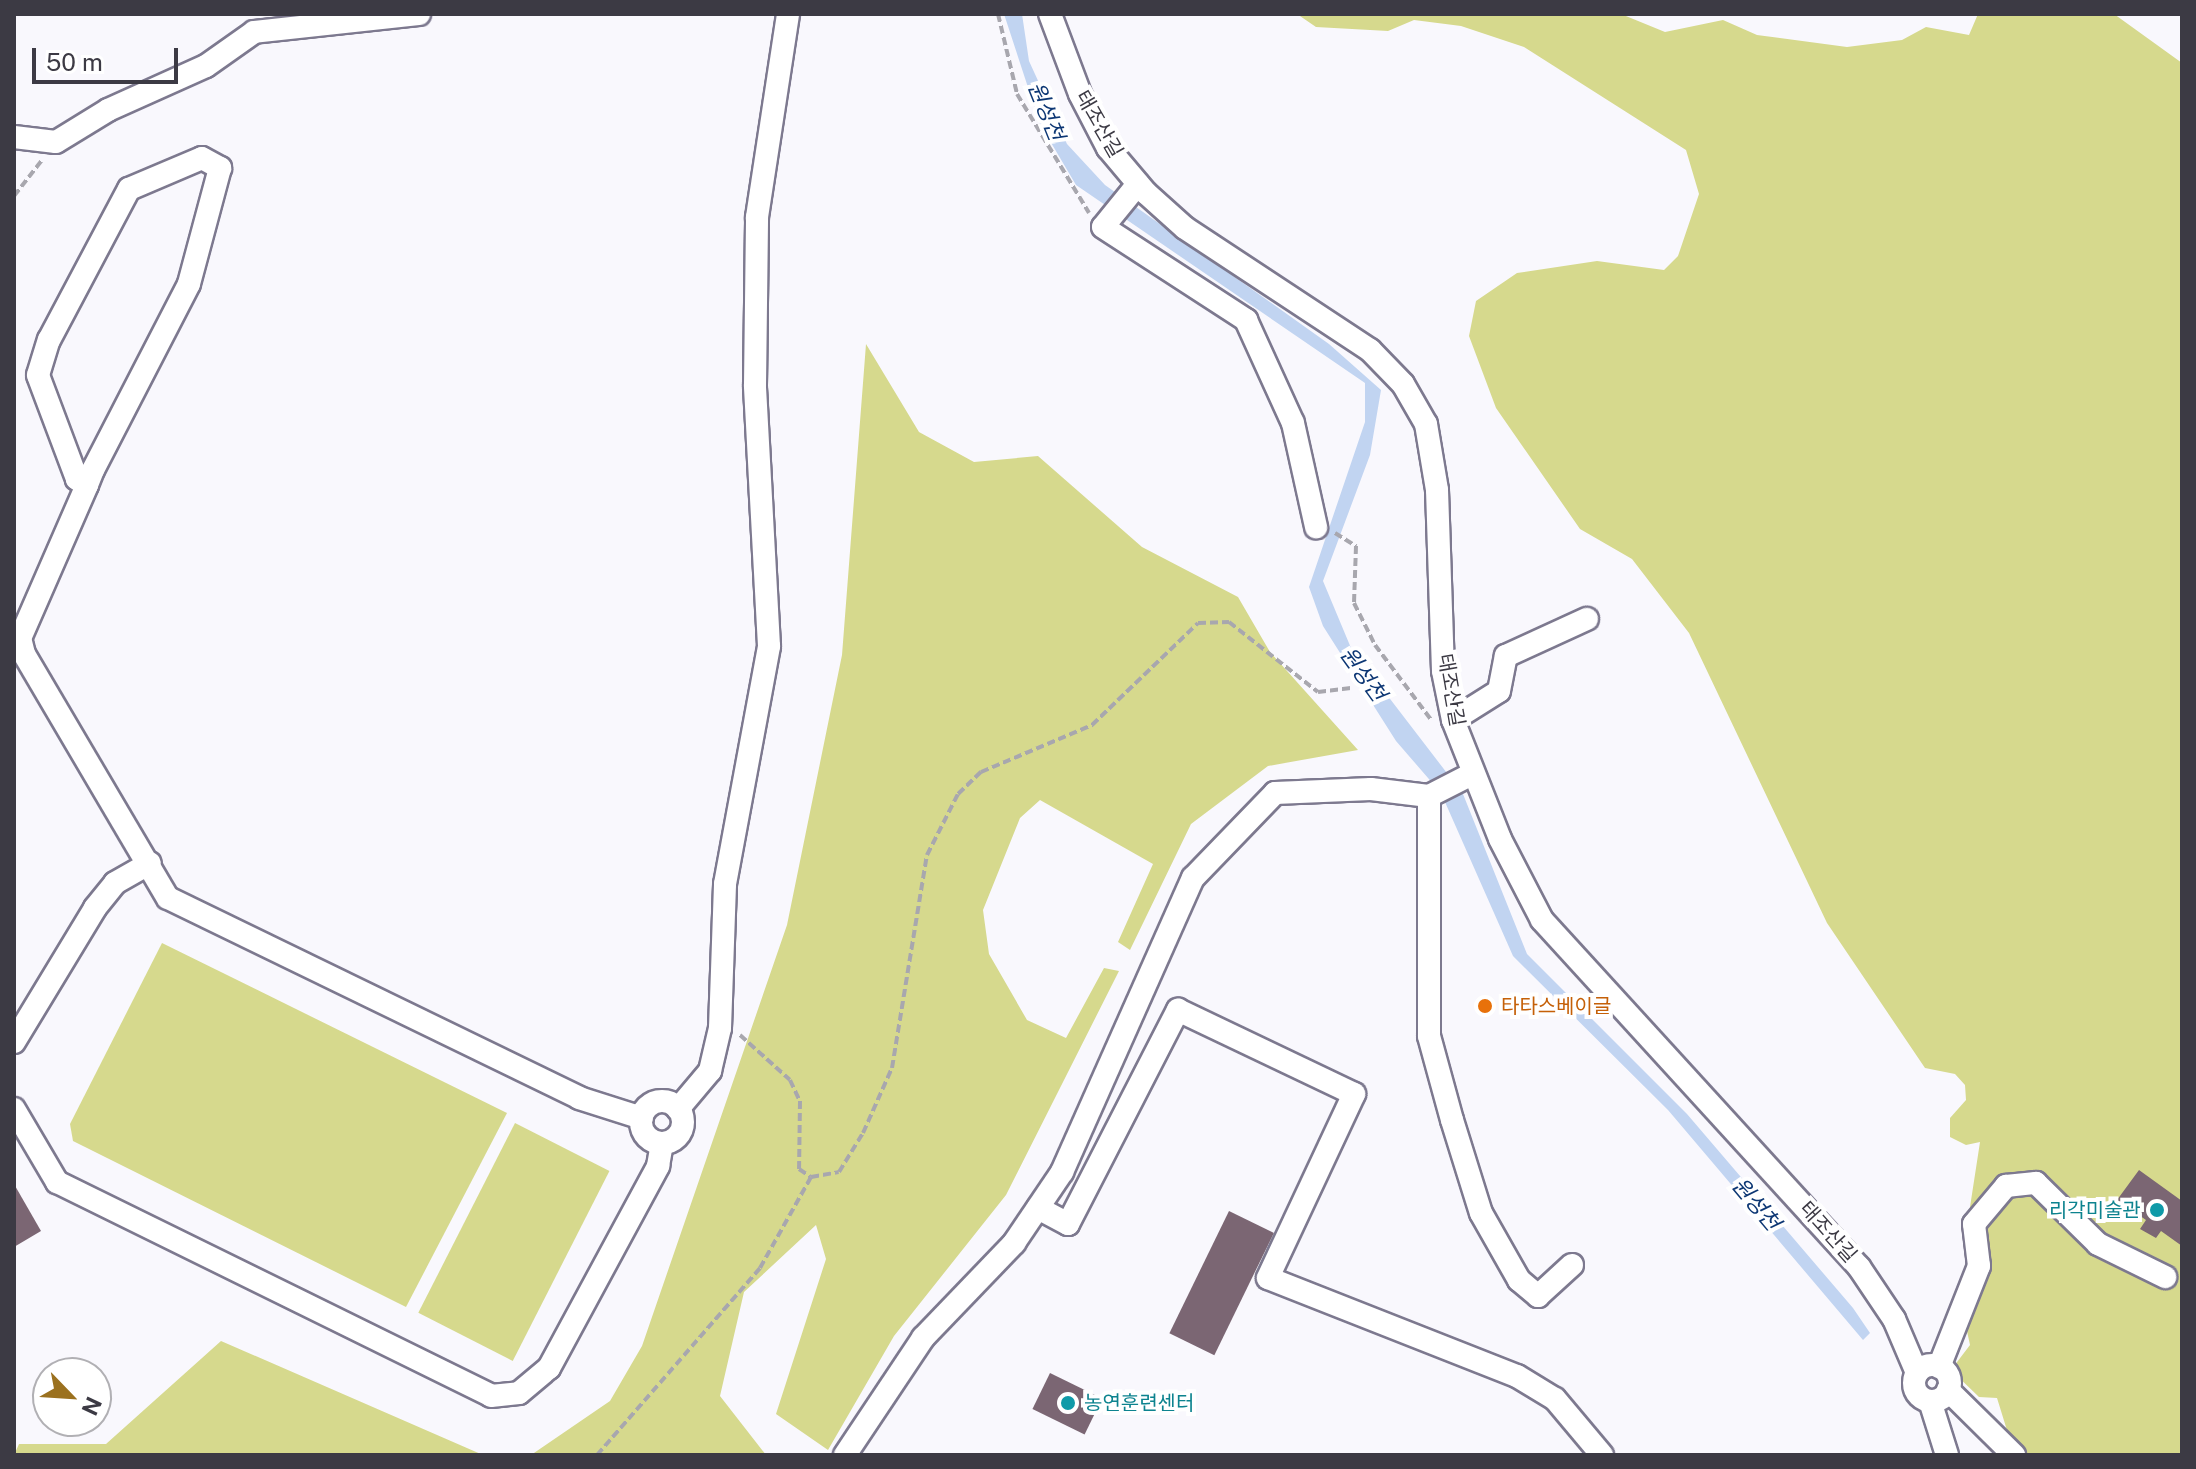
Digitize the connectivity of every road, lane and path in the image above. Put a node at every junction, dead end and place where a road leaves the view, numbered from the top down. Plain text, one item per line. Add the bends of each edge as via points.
1 (419, 14) edge
2 (788, 14) edge
3 (998, 14) edge
4 (1050, 14) edge
5 (14, 137) edge
6 (56, 142) junction
7 (1134, 191) junction
8 (14, 196) edge
9 (1106, 224) junction
10 (87, 485) junction
11 (1316, 527) dead end
12 (1346, 538) dead end
13 (1587, 619) dead end
14 (19, 654) edge
15 (1351, 688) dead end
16 (1447, 726) junction
17 (1466, 776) junction
18 (1432, 794) junction
19 (150, 863) junction
20 (720, 1023) junction
21 (14, 1042) edge
22 (14, 1109) edge
23 (678, 1109) junction
24 (642, 1118) junction
25 (662, 1143) junction
26 (811, 1177) junction
27 (1038, 1208) junction
28 (1572, 1265) dead end
29 (2165, 1277) dead end
30 (1939, 1367) junction
31 (1917, 1373) junction
32 (1939, 1395) junction
33 (597, 1455) edge
34 (845, 1455) edge
35 (1602, 1455) edge
36 (1947, 1455) edge
37 (2014, 1455) edge

1 - 6 street via 254,32 206,66
2 - 20 street via 757,217 755,385 769,646 725,884
3 - 9 path via 1017,94 1074,196
4 - 7 street, 태조산길 via 1080,94
5 - 6 street
6 - 8 path
7 - 9 street
7 - 16 street, 태조산길 via 1370,350 1403,384 1426,424 1437,490
9 - 11 street via 1246,320 1293,423
10 - 10 street via 77,479 38,375 49,340 129,189 202,158 220,168 189,284
10 - 14 street via 20,638
12 - 16 path via 1356,546 1354,603 1375,645
13 - 16 street via 1506,656 1499,691
14 - 19 street
15 - 26 path via 1318,692 1229,622 1198,623 1092,725 981,772 934,830 892,1068 839,1172
16 - 17 street, 태조산길
17 - 18 street
17 - 31 street, 태조산길 via 1542,920 1859,1267 1894,1319
18 - 27 street via 1371,789 1275,793 1193,878 1101,1096
18 - 28 street via 1429,1036 1452,1120 1481,1213 1519,1280 1538,1296
19 - 21 street via 115,883 95,908
19 - 24 street via 168,898 579,1098
20 - 23 street via 710,1071
20 - 26 path via 777,1060 790,1080 800,1101 799,1169
22 - 25 street via 57,1182 491,1396 519,1393 549,1368 658,1166
23 - 24 street via 659,1102
23 - 25 street via 682,1129
24 - 25 street via 645,1134
26 - 33 path via 760,1268
27 - 34 street via 923,1338
27 - 35 street via 1068,1224 1178,1010 1354,1094 1268,1278 1517,1376 1555,1399
29 - 30 street via 2098,1244 2036,1183 2006,1186 1974,1224 1979,1266
30 - 31 street
30 - 32 street
31 - 32 street, 태조산길 via 1915,1390
32 - 36 street
32 - 37 street

